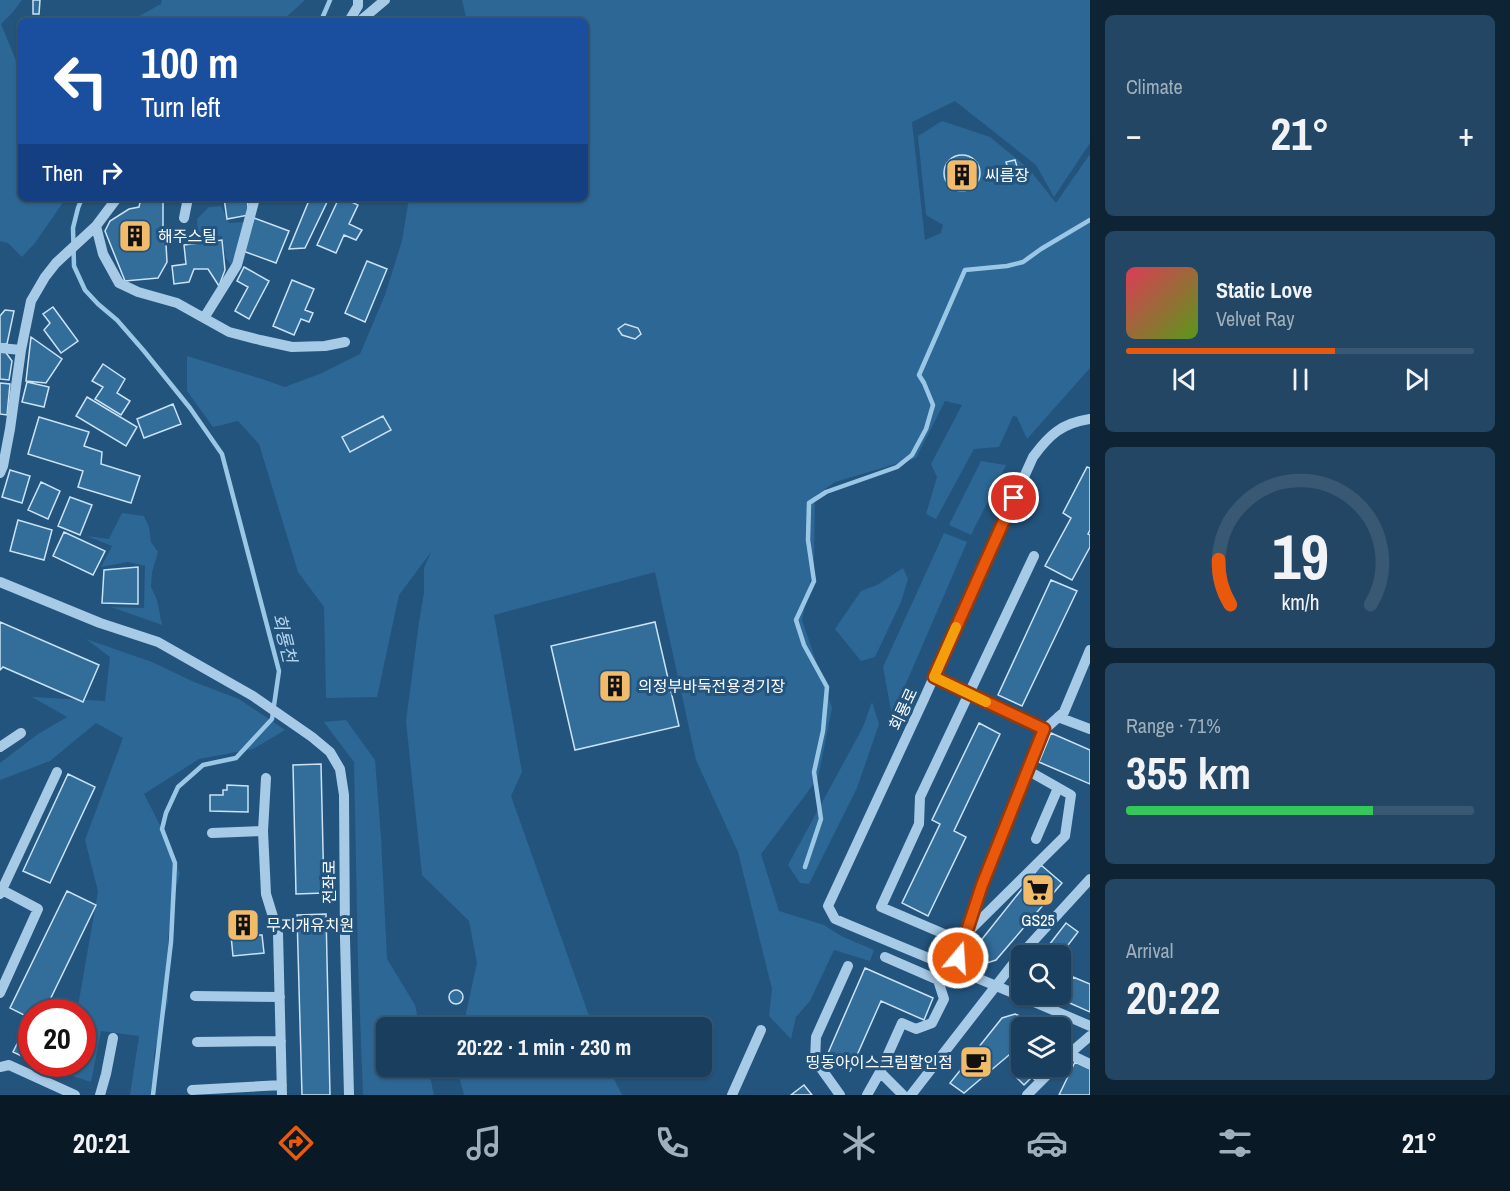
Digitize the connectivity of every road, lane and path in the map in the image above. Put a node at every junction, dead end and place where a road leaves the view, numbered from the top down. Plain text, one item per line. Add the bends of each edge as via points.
1 (358, 0) edge
2 (386, 0) edge
3 (351, 18) edge
4 (364, 18) edge
5 (115, 201) edge
6 (187, 201) edge
7 (254, 201) edge
8 (184, 218) dead end
9 (96, 226) junction
10 (204, 318) junction
11 (345, 342) dead end
12 (0, 348) edge
13 (21, 350) junction
14 (1090, 419) edge
15 (0, 473) edge
16 (1034, 556) dead end
17 (0, 582) edge
18 (1090, 650) edge
19 (934, 677) junction
20 (969, 694) junction
21 (1058, 717) junction
22 (1044, 729) junction
23 (1090, 730) edge
24 (21, 733) dead end
25 (0, 747) edge
26 (1028, 770) junction
27 (57, 772) dead end
28 (266, 778) dead end
29 (1059, 788) junction
30 (263, 831) junction
31 (212, 833) dead end
32 (1035, 839) dead end
33 (1090, 879) edge
34 (1, 892) edge
35 (965, 938) junction
36 (885, 957) dead end
37 (848, 966) dead end
38 (953, 969) junction
39 (994, 987) junction
40 (0, 993) edge
41 (195, 996) dead end
42 (280, 997) junction
43 (1090, 1026) edge
44 (761, 1029) dead end
45 (1090, 1036) edge
46 (113, 1038) dead end
47 (281, 1041) junction
48 (196, 1042) dead end
49 (1071, 1053) edge
50 (1071, 1059) edge
51 (1090, 1064) edge
52 (0, 1067) edge
53 (880, 1072) junction
54 (1045, 1077) edge
55 (192, 1090) dead end
56 (282, 1090) edge
57 (75, 1095) edge
58 (100, 1095) edge
59 (349, 1095) edge
60 (732, 1095) edge
61 (840, 1095) edge
62 (867, 1095) edge
63 (903, 1095) edge
64 (911, 1095) edge
65 (1027, 1095) edge

1 - 3 street
2 - 4 street
5 - 9 street
6 - 8 street
7 - 10 street via 237,266
9 - 10 street via 103,254 119,283 177,303
9 - 13 street via 56,264 31,300
10 - 11 street via 229,332 292,346
12 - 13 street
13 - 15 street
14 - 19 street, 회룡로 via 1067,424 1045,441 1033,457
16 - 20 street
17 - 59 street, 전좌로 via 158,642 253,696 330,752 340,769 344,795
18 - 21 street via 1064,712
19 - 20 street
19 - 38 street, 회룡로 via 828,906 835,919
20 - 22 street
20 - 35 street via 920,797 919,824 881,907
21 - 22 street
21 - 23 street
22 - 26 street
24 - 25 street
26 - 29 street
26 - 35 street
27 - 34 street
28 - 30 street
29 - 32 street
29 - 35 street via 1071,795 1065,836
30 - 31 street
30 - 42 street via 266,894 278,933
33 - 39 street
34 - 40 street via 38,909
35 - 38 street
36 - 53 street via 938,980 944,999 932,1023 916,1029 902,1023
37 - 61 street via 816,1037 815,1060
38 - 39 street
39 - 43 street
39 - 64 street
41 - 42 street
42 - 47 street
44 - 60 street
45 - 49 street
46 - 58 street
47 - 48 street
47 - 56 street
50 - 51 street
52 - 57 street via 9,1065
53 - 62 street
53 - 63 street
54 - 65 street
55 - 56 street

